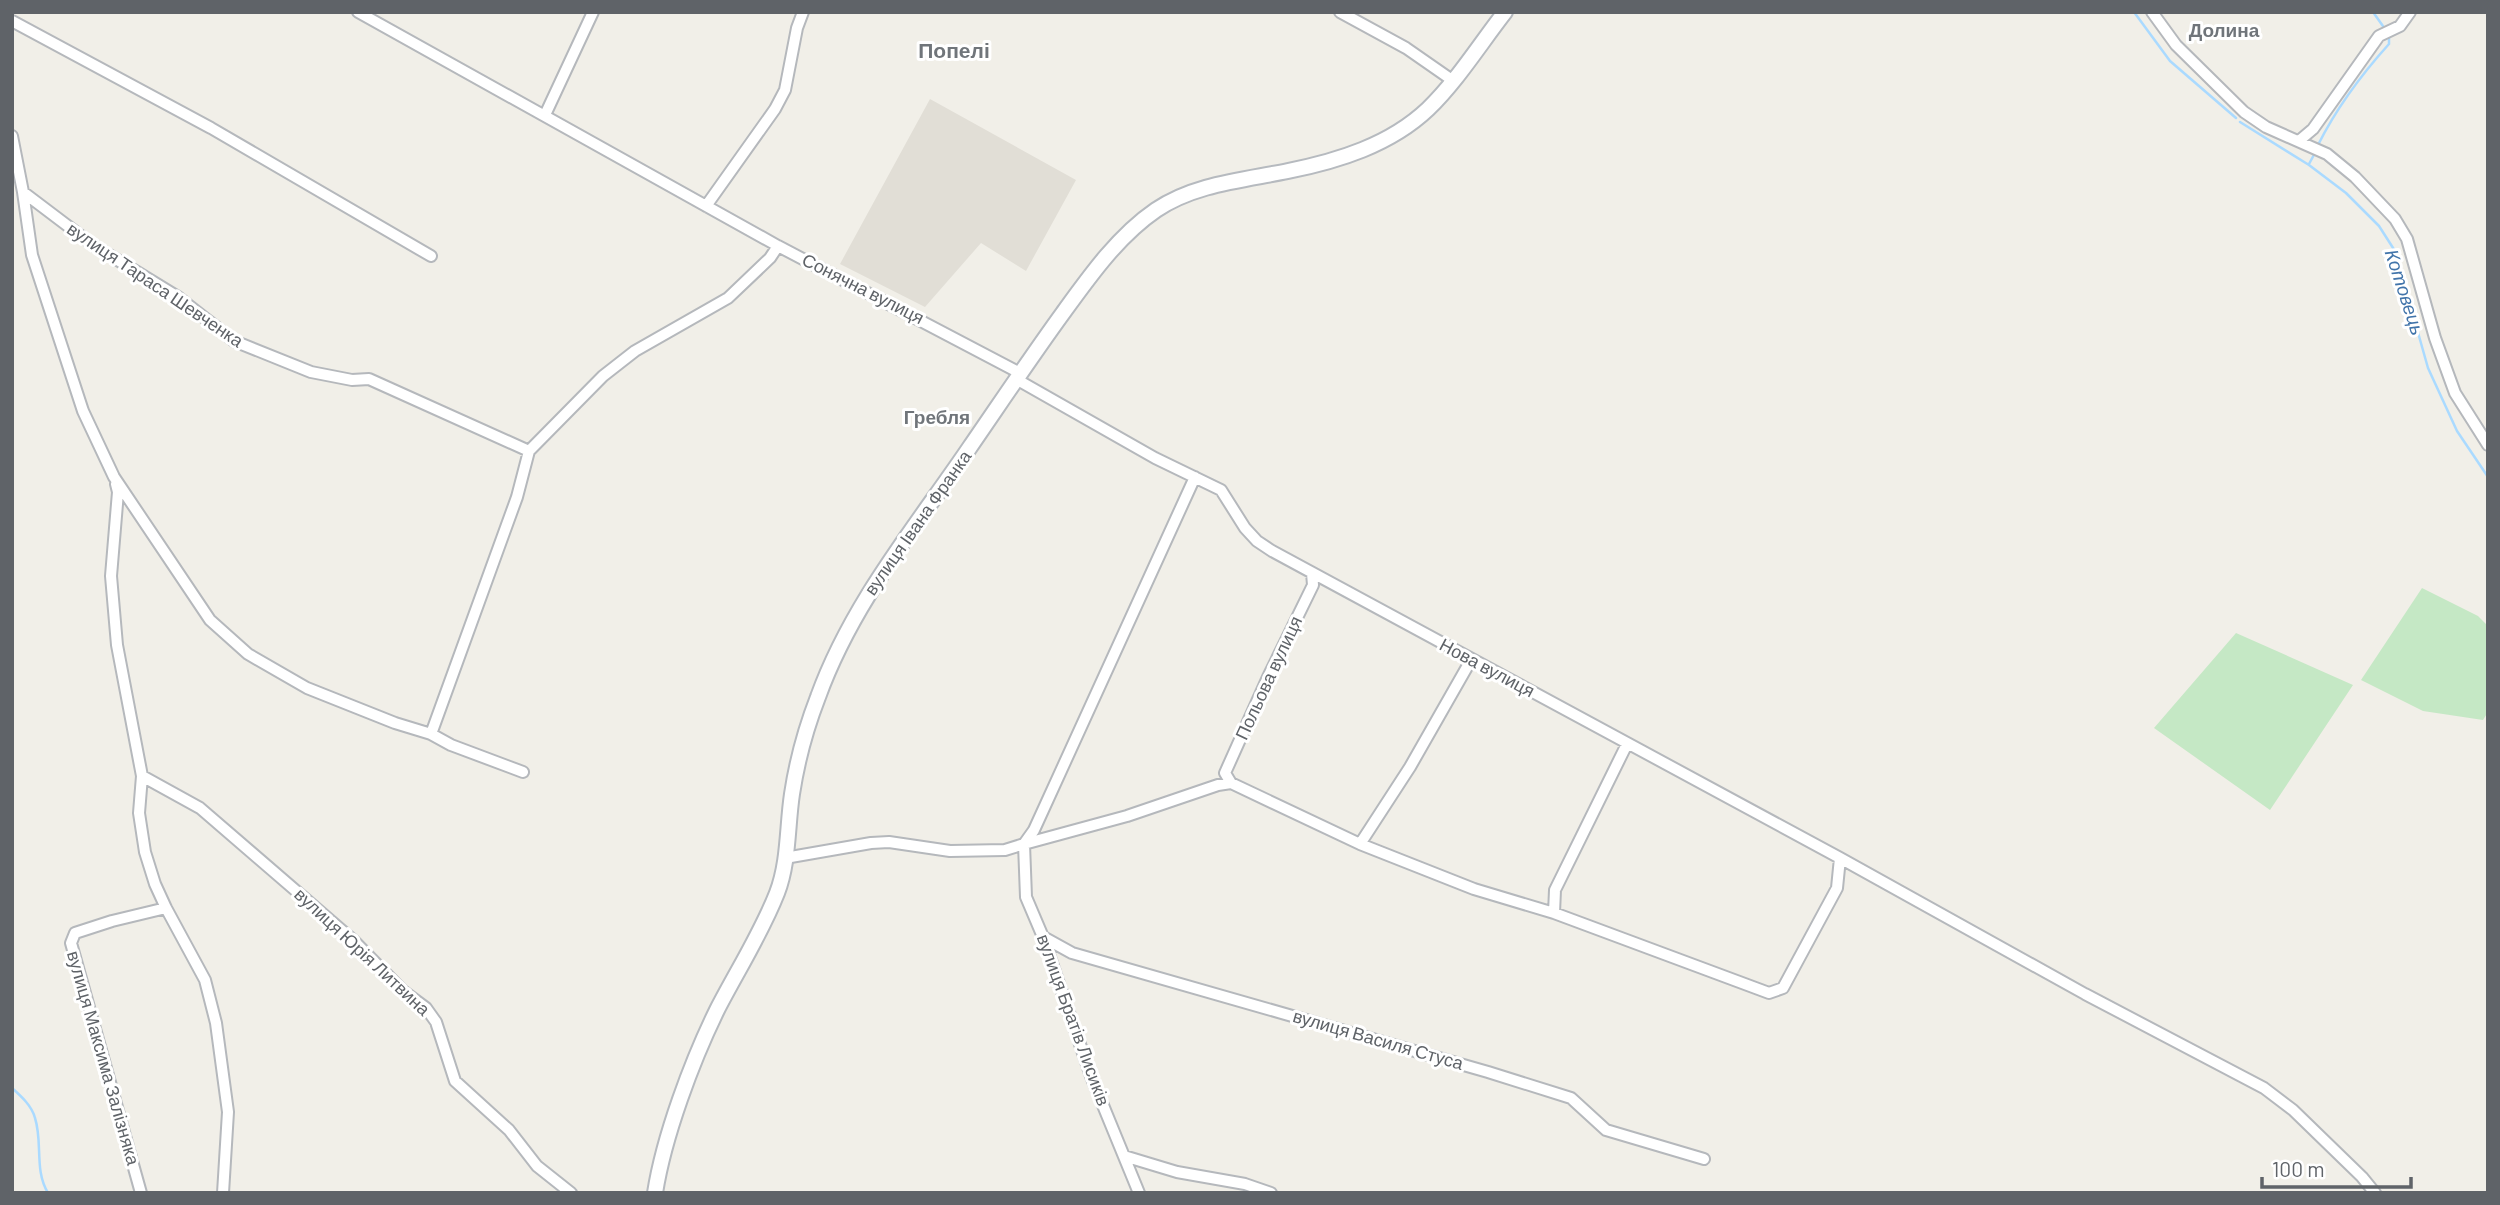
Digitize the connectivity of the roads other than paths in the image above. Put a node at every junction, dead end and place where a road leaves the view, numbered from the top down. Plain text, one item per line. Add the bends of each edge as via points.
1 (358, 12) edge
2 (593, 12) edge
3 (803, 12) edge
4 (1340, 12) edge
5 (1505, 12) edge
6 (2152, 12) edge
7 (2410, 12) edge
8 (12, 21) edge
9 (1452, 80) junction
10 (545, 115) junction
11 (12, 136) edge
12 (2304, 142) junction
13 (23, 192) junction
14 (706, 206) junction
15 (778, 246) junction
16 (430, 256) dead end
17 (1018, 376) junction
18 (2488, 445) edge
19 (529, 451) junction
20 (114, 477) junction
21 (1195, 477) junction
22 (1312, 573) junction
23 (1471, 660) junction
24 (430, 734) junction
25 (1627, 744) junction
26 (523, 772) dead end
27 (142, 776) junction
28 (1228, 778) junction
29 (1024, 844) junction
30 (1360, 844) junction
31 (785, 858) junction
32 (1840, 858) junction
33 (166, 908) junction
34 (1554, 913) junction
35 (1043, 937) junction
36 (1124, 1156) junction
37 (1704, 1159) dead end
38 (141, 1193) edge
39 (223, 1193) edge
40 (571, 1193) edge
41 (655, 1193) edge
42 (1139, 1193) edge
43 (1271, 1193) edge
44 (2375, 1193) edge

1 - 10 street, Сонячна вулиця
2 - 10 street
3 - 14 street via 785,90
4 - 9 street
5 - 9 main road, вулиця Івана Франка
6 - 12 street via 2176,45 2244,112 2266,127
7 - 12 street via 2395,29 2383,33
8 - 16 street via 211,128
9 - 17 main road, вулиця Івана Франка via 1428,108 1398,132 1348,156 1207,187 1154,211 1112,250
10 - 14 street, Сонячна вулиця
11 - 13 street
12 - 18 street via 2327,154 2395,219 2407,239 2455,393
13 - 19 street, вулиця Тараса Шевченка via 93,245 178,297 234,341 311,372 369,379
13 - 20 street via 41,288 83,411
14 - 15 street, Сонячна вулиця
15 - 17 street, Сонячна вулиця
15 - 19 street via 729,299 635,351 603,376
17 - 21 street, Нова вулиця
17 - 31 main road, вулиця Івана Франка via 892,556 839,645 797,765
19 - 24 street via 517,498
20 - 24 street via 210,620 248,654 307,688
20 - 27 street via 118,492 111,576 117,645
21 - 22 street, Нова вулиця via 1221,489 1257,541
21 - 29 street
22 - 23 street, Нова вулиця
22 - 28 street, Польова вулиця via 1313,585 1268,677
23 - 25 street, Нова вулиця
23 - 30 street
24 - 26 street
25 - 32 street, Нова вулиця
25 - 34 street via 1555,890
27 - 33 street via 139,813 145,852
27 - 40 street, вулиця Юрія Литвина via 200,808 426,1008 436,1022 455,1081 509,1130 537,1166
28 - 29 street, Польова вулиця via 1127,816
28 - 30 street
29 - 31 street via 983,852 889,842
29 - 35 street, вулиця Братів Лисиків via 1026,897
30 - 34 street via 1474,889
31 - 41 main road, вулиця Івана Франка via 777,893 700,1048 670,1131
32 - 34 street via 1837,888 1783,988 1769,993
32 - 44 street, Нова вулиця via 2264,1088 2293,1110
33 - 38 street, вулиця Максима Залізняка via 75,933 71,943
33 - 39 street via 205,980 216,1023 228,1112
35 - 36 street, вулиця Братів Лисиків
35 - 37 street, вулиця Василя Стуса via 1072,953 1571,1098 1605,1130
36 - 42 street, вулиця Братів Лисиків
36 - 43 street

